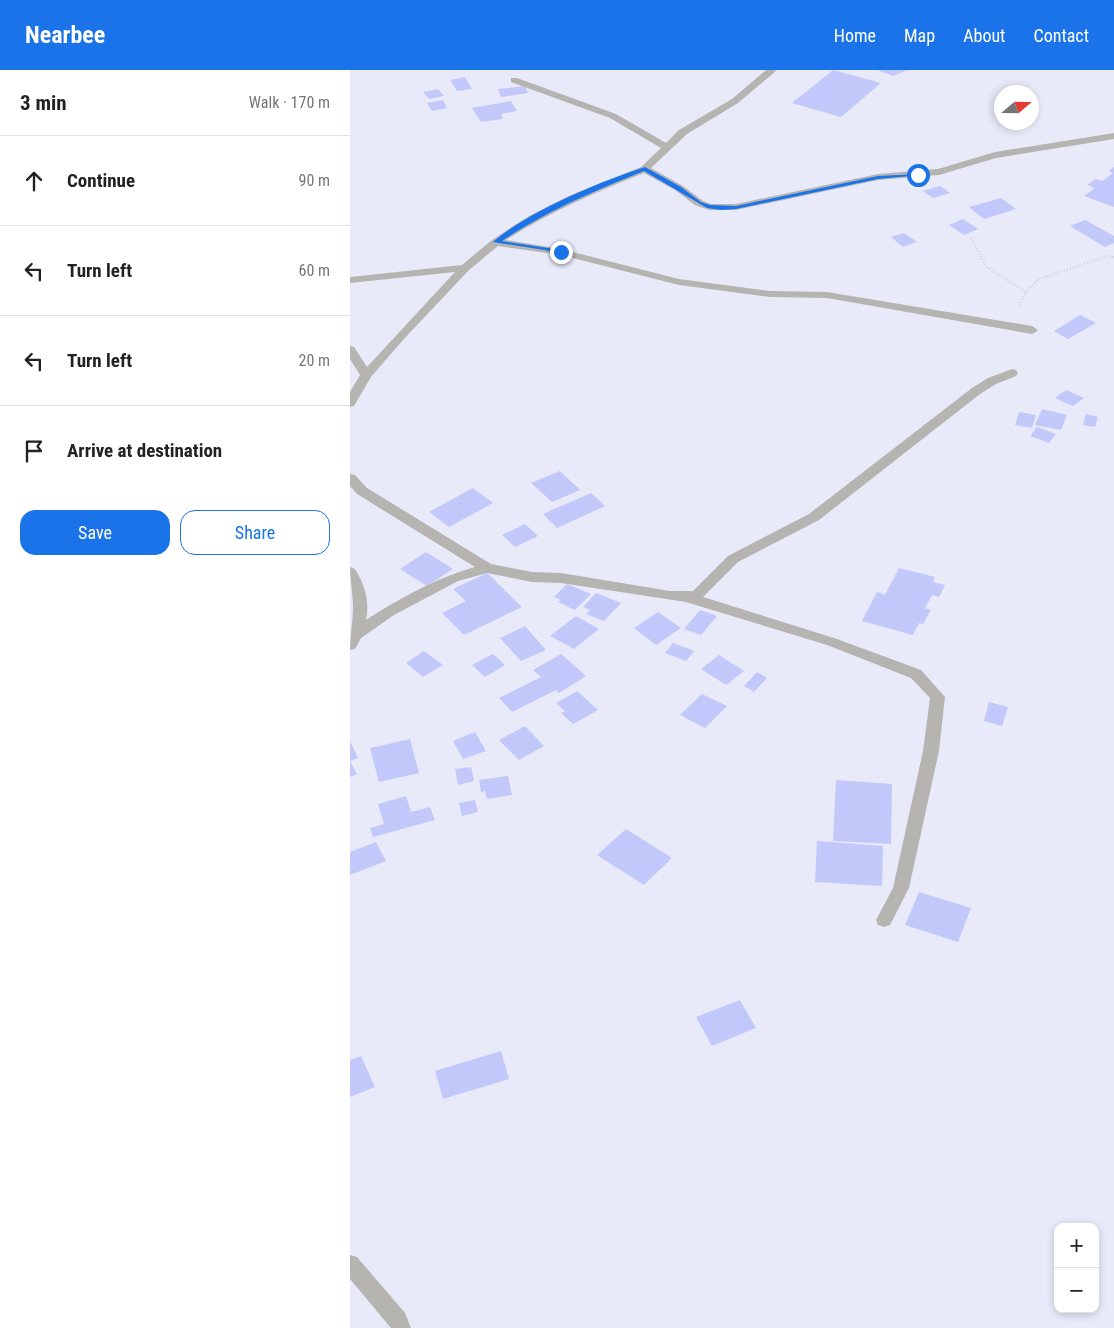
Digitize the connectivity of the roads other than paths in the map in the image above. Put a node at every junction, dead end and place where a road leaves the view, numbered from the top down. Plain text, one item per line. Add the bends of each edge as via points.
1 (772, 70) edge
2 (514, 80) dead end
3 (1114, 136) edge
4 (667, 147) junction
5 (645, 169) junction
6 (496, 242) junction
7 (466, 268) junction
8 (350, 280) edge
9 (1032, 330) dead end
10 (350, 350) edge
11 (1012, 373) dead end
12 (366, 375) junction
13 (350, 403) edge
14 (350, 478) edge
15 (486, 568) junction
16 (350, 572) edge
17 (687, 597) junction
18 (353, 639) edge
19 (884, 920) dead end
20 (350, 1264) edge
21 (401, 1328) edge

1 - 4 street via 735,101 682,132
2 - 4 street via 613,116
3 - 5 street via 995,156 939,172 878,177 736,207 709,207 699,203
4 - 5 street
5 - 6 street via 532,218
6 - 7 street
6 - 9 street via 561,252 679,282 770,294 827,295
7 - 8 street
7 - 12 street
10 - 12 street
11 - 17 street via 976,391 814,517 733,559 698,594
12 - 13 street
14 - 15 street via 362,491
15 - 17 street via 532,578 561,578
15 - 18 street via 452,578 389,612
16 - 18 street via 361,596 361,616
17 - 19 street via 832,642 916,674 938,697 901,888
20 - 21 street via 398,1320

